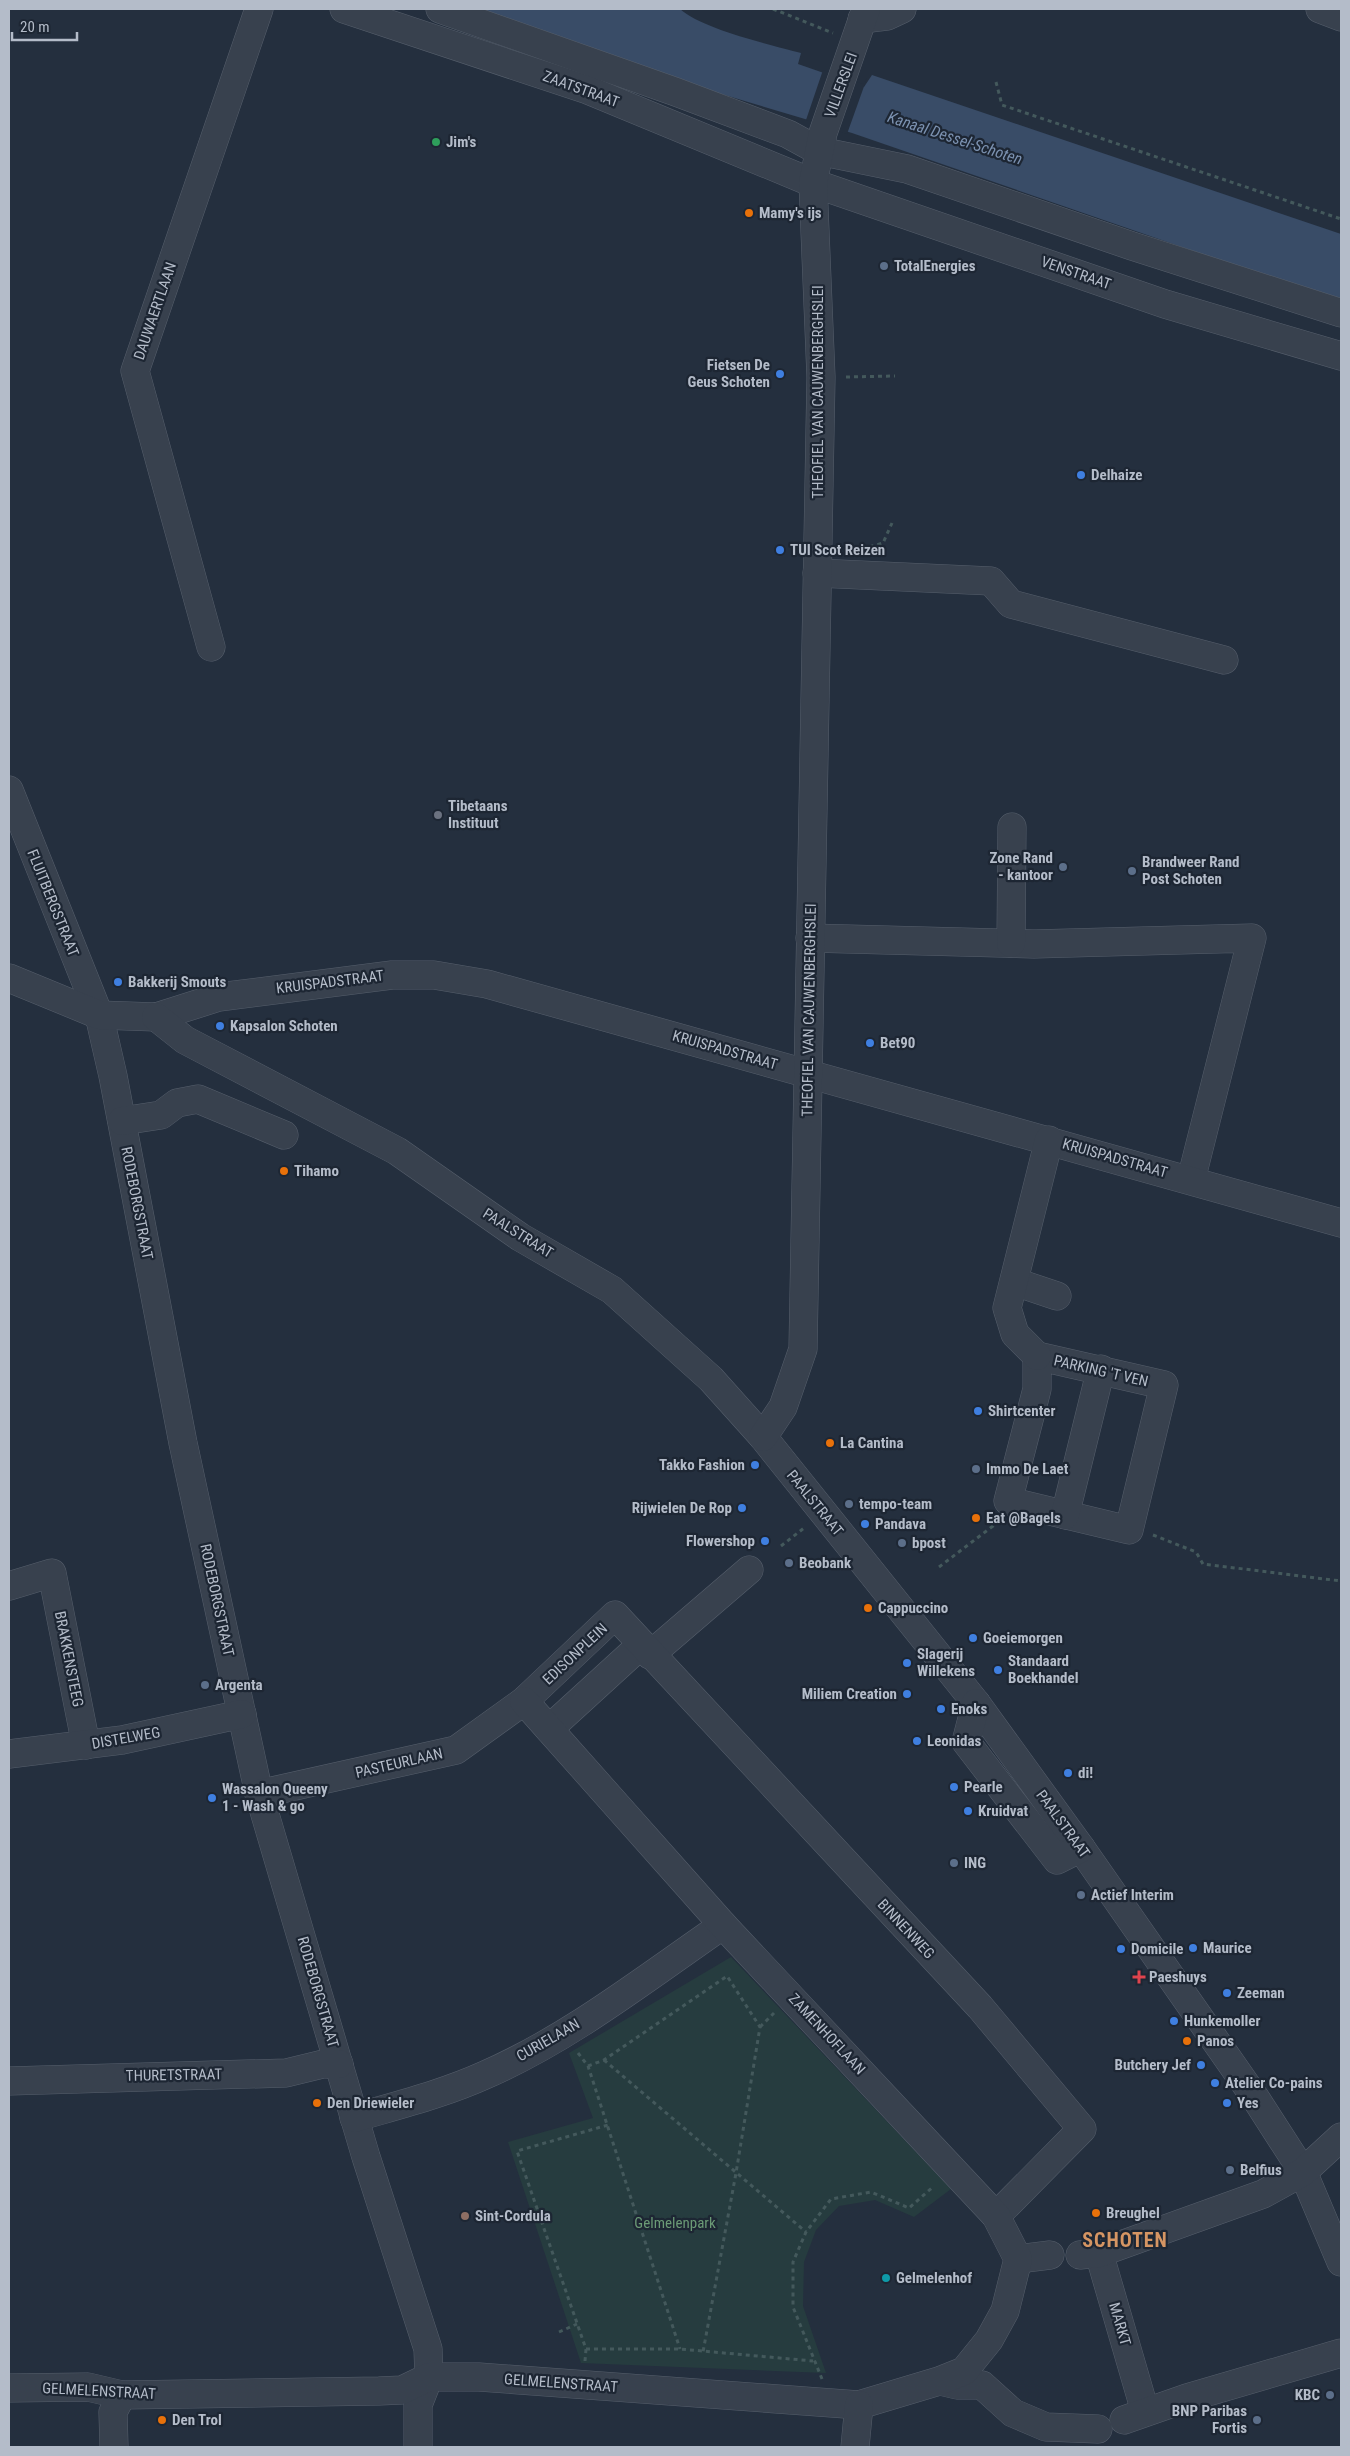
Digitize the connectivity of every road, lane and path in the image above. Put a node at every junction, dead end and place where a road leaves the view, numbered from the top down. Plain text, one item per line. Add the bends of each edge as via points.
1 (259, 9) edge
2 (344, 9) edge
3 (440, 9) edge
4 (773, 9) edge
5 (902, 9) edge
6 (1320, 9) edge
7 (1341, 17) edge
8 (858, 33) edge
9 (996, 82) dead end
10 (821, 142) junction
11 (813, 182) junction
12 (1341, 219) edge
13 (1341, 313) edge
14 (1341, 356) edge
15 (895, 376) dead end
16 (820, 377) junction
17 (817, 574) junction
18 (211, 647) dead end
19 (1224, 660) dead end
20 (9, 790) edge
21 (1012, 827) dead end
22 (810, 938) junction
23 (1011, 943) junction
24 (9, 978) edge
25 (98, 1015) junction
26 (156, 1016) junction
27 (808, 1073) junction
28 (122, 1121) junction
29 (284, 1135) dead end
30 (1048, 1140) junction
31 (1191, 1180) junction
32 (1341, 1223) edge
33 (1015, 1282) junction
34 (1058, 1296) dead end
35 (1037, 1356) junction
36 (1100, 1369) junction
37 (763, 1437) junction
38 (1008, 1500) junction
39 (823, 1513) junction
40 (1064, 1514) junction
41 (1129, 1530) junction
42 (781, 1546) dead end
43 (939, 1567) dead end
44 (749, 1570) dead end
45 (1341, 1580) edge
46 (9, 1586) edge
47 (646, 1650) junction
48 (524, 1701) junction
49 (242, 1714) junction
50 (549, 1729) junction
51 (86, 1745) junction
52 (9, 1754) edge
53 (259, 1794) junction
54 (723, 1925) junction
55 (564, 2034) junction
56 (604, 2060) junction
57 (339, 2064) junction
58 (588, 2066) junction
59 (9, 2081) edge
60 (354, 2118) junction
61 (608, 2125) junction
62 (1341, 2138) edge
63 (954, 2169) junction
64 (1304, 2172) junction
65 (736, 2173) junction
66 (996, 2216) junction
67 (806, 2232) junction
68 (1050, 2255) dead end
69 (1018, 2259) junction
70 (1341, 2262) edge
71 (577, 2324) junction
72 (559, 2332) dead end
73 (586, 2349) junction
74 (680, 2349) junction
75 (703, 2352) junction
76 (1341, 2353) edge
77 (813, 2361) junction
78 (429, 2377) junction
79 (939, 2381) junction
80 (584, 2384) junction
81 (9, 2388) edge
82 (122, 2395) junction
83 (846, 2403) junction
84 (1098, 2428) dead end
85 (114, 2447) edge
86 (418, 2447) edge
87 (855, 2447) edge

1 - 18 street, DAUWAERTLAAN via 135,371
2 - 11 street, ZAATSTRAAT via 588,90
3 - 10 street via 779,131
4 - 8 path via 819,26
5 - 8 street
6 - 7 street
8 - 10 street, VILLERSLEI
9 - 12 path via 1002,105
10 - 11 street, THEOFIEL VAN CAUWENBERGHSLEI
10 - 13 street
11 - 14 street, VENSTRAAT via 1165,304
11 - 16 street, THEOFIEL VAN CAUWENBERGHSLEI
15 - 16 path
16 - 17 street, THEOFIEL VAN CAUWENBERGHSLEI
17 - 19 street via 991,581 1011,604
17 - 22 street, THEOFIEL VAN CAUWENBERGHSLEI
20 - 25 street, FLUITBERGSTRAAT
21 - 23 street
22 - 23 street
22 - 27 street, THEOFIEL VAN CAUWENBERGHSLEI
23 - 31 street via 1252,938
24 - 25 street
25 - 26 street, KRUISPADSTRAAT
25 - 28 street, RODEBORGSTRAAT
26 - 27 street, KRUISPADSTRAAT via 219,997 269,989 392,975 434,975 487,984
26 - 37 street, PAALSTRAAT via 185,1040 397,1151 520,1237 612,1290 711,1379
27 - 30 street, KRUISPADSTRAAT
27 - 37 street, THEOFIEL VAN CAUWENBERGHSLEI via 803,1349 783,1407
28 - 29 street via 161,1115 177,1103 198,1099
28 - 49 street, RODEBORGSTRAAT via 171,1385
30 - 31 street, KRUISPADSTRAAT
30 - 33 street
31 - 32 street, KRUISPADSTRAAT
33 - 34 street
33 - 35 street via 1008,1308 1009,1319 1015,1334
35 - 36 street, PARKING 'T VEN
35 - 38 street, PARKING 'T VEN via 1037,1389
36 - 40 street
36 - 41 street, PARKING 'T VEN via 1164,1385
37 - 39 street, PAALSTRAAT
38 - 40 street
38 - 43 path via 993,1526
39 - 42 path
39 - 64 street, PAALSTRAAT via 976,1703
40 - 41 street
41 - 45 path via 1149,1533 1196,1552 1202,1564
44 - 47 street
46 - 51 street, BRAKKENSTEEG via 52,1573
47 - 48 street, EDISONPLEIN via 615,1616
47 - 50 street
47 - 66 street, BINNENWEG via 980,2007 1082,2129
48 - 50 street, ZAMENHOFLAAN
48 - 53 street, PASTEURLAAN via 456,1750
49 - 51 street, DISTELWEG
49 - 53 street, RODEBORGSTRAAT
50 - 54 street, ZAMENHOFLAAN
51 - 52 street, DISTELWEG
53 - 57 street, RODEBORGSTRAAT
54 - 55 street, CURIELAAN
54 - 63 street, ZAMENHOFLAAN
55 - 58 path
55 - 60 street, CURIELAAN via 485,2075 433,2095
56 - 58 path
56 - 65 path
56 - 65 path via 727,1976 760,2027
57 - 59 street, THURETSTRAAT via 323,2064 286,2073
57 - 60 street, RODEBORGSTRAAT
58 - 61 path
60 - 78 street, RODEBORGSTRAAT via 428,2349
61 - 71 path via 517,2151
61 - 74 path
62 - 64 street, MARKT
63 - 66 street, ZAMENHOFLAAN
63 - 67 path via 908,2208 871,2192 831,2199
64 - 70 street, PAALSTRAAT
64 - 76 street, MARKT via 1263,2194 1089,2254 1135,2416
65 - 67 path
65 - 75 path
66 - 69 street, ZAMENHOFLAAN
67 - 77 path via 793,2262 793,2307
68 - 69 street
69 - 79 street via 1005,2311 989,2340 964,2370
71 - 72 path
71 - 73 path
73 - 74 path
73 - 80 path
74 - 75 path
75 - 77 path
77 - 83 path
78 - 80 street, GELMELENSTRAAT
78 - 82 street, GELMELENSTRAAT via 402,2390
78 - 86 street via 418,2405
79 - 83 street, GELMELENSTRAAT
79 - 84 street, GELMELENSTRAAT via 957,2385 982,2384 1012,2413 1046,2427
80 - 83 street, GELMELENSTRAAT
81 - 82 street, GELMELENSTRAAT via 88,2387
82 - 85 street via 113,2412
83 - 87 street

